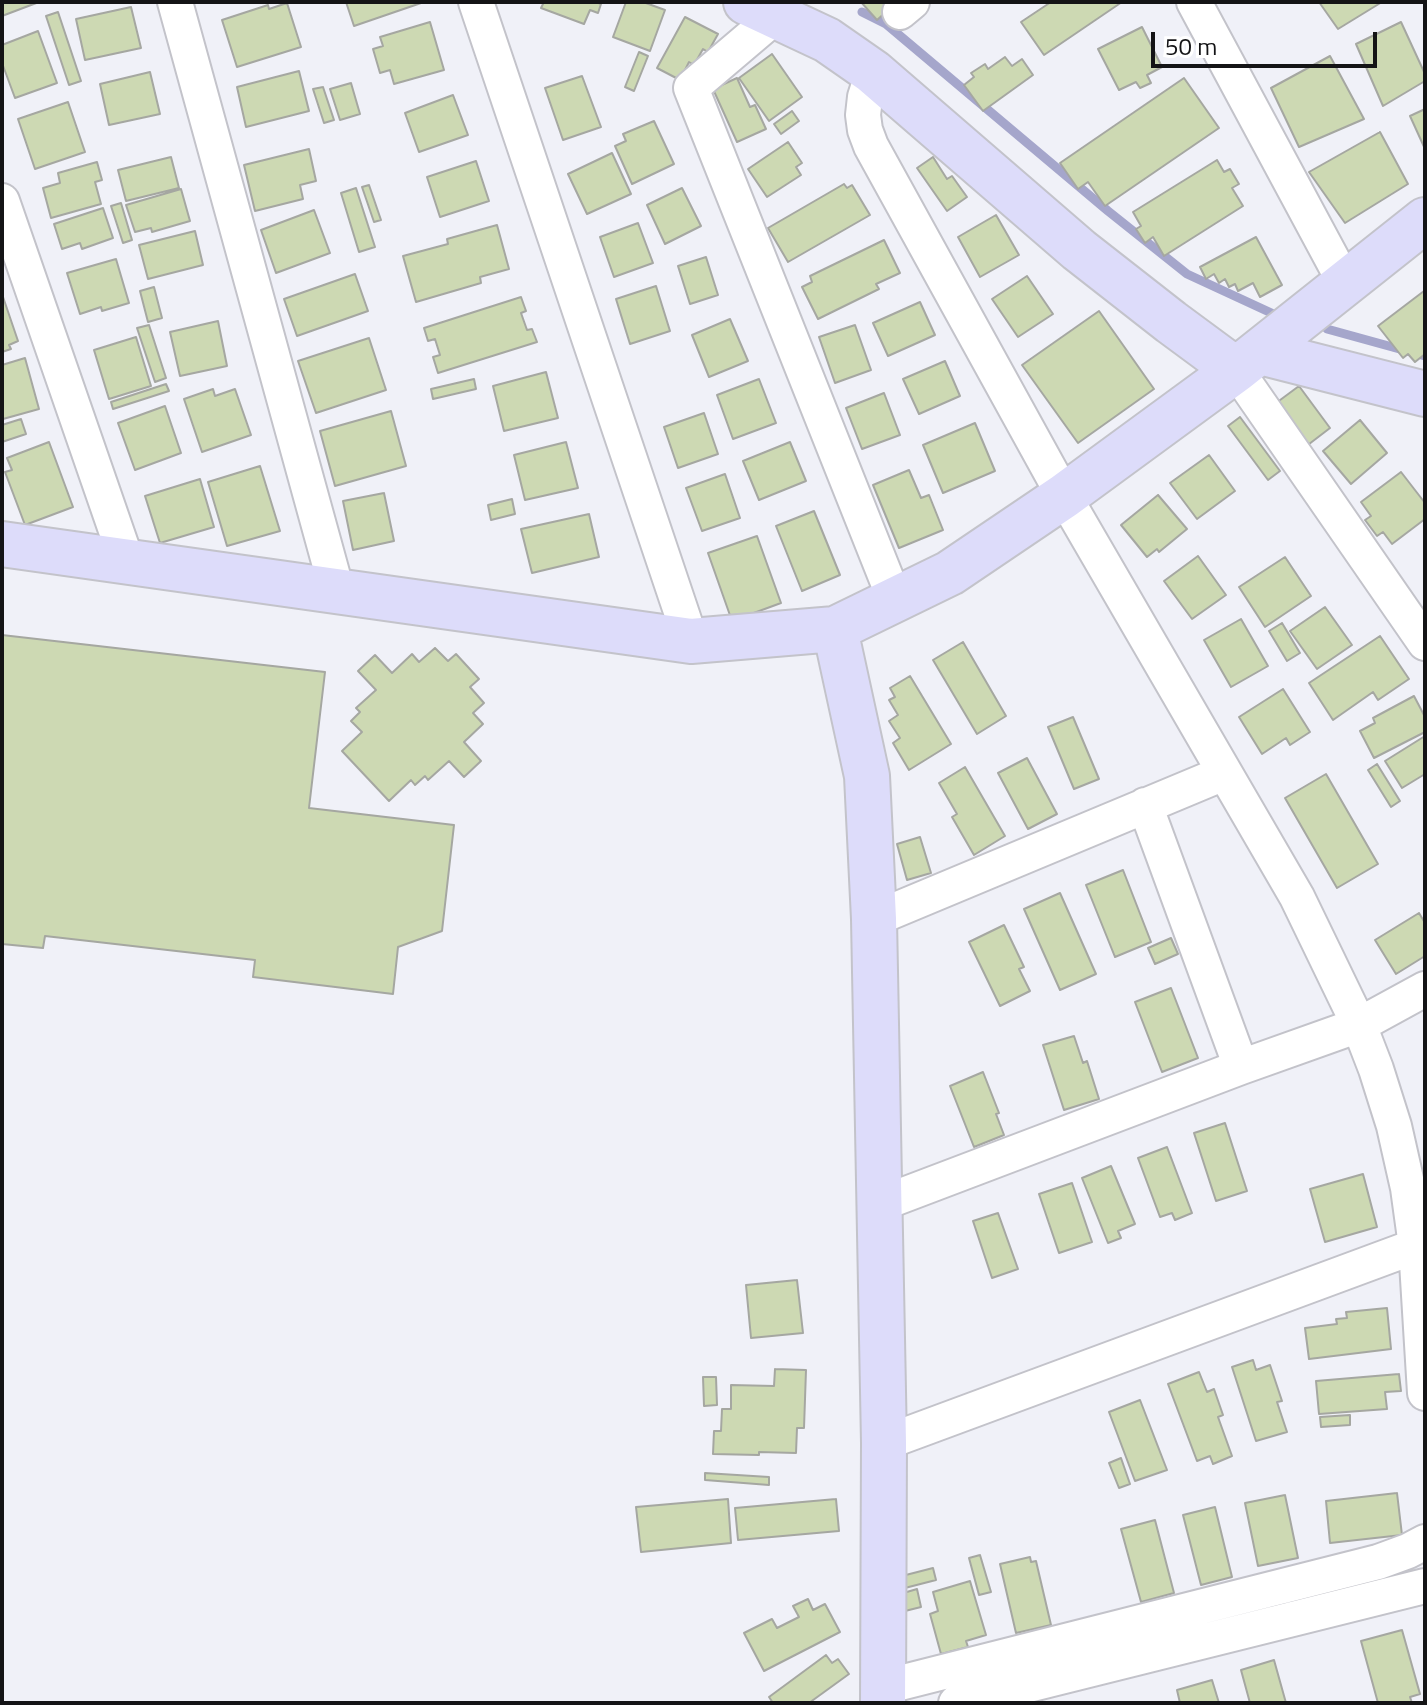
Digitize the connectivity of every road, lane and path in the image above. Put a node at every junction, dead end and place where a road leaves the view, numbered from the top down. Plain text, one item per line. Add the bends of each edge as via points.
1 (175, 2) edge
2 (476, 2) edge
3 (1194, 2) edge
4 (769, 6) edge
5 (873, 72) junction
6 (2, 201) edge
7 (1425, 220) edge
8 (1345, 283) junction
9 (1248, 361) junction
10 (1425, 394) edge
11 (1064, 496) junction
12 (2, 544) edge
13 (127, 562) junction
14 (337, 591) junction
15 (895, 600) junction
16 (835, 629) junction
17 (691, 641) junction
18 (1425, 643) edge
19 (1224, 773) junction
20 (1145, 805) junction
21 (874, 919) junction
22 (1425, 989) edge
23 (1359, 1025) junction
24 (1241, 1067) junction
25 (880, 1204) junction
26 (1416, 1246) junction
27 (1425, 1393) edge
28 (884, 1443) junction
29 (1425, 1542) edge
30 (1425, 1586) edge
31 (883, 1695) edge
32 (956, 1703) edge

1 - 14 street
2 - 17 street
3 - 8 street
4 - 5 street
4 - 15 street via 691,88
5 - 9 street via 1171,322
5 - 11 street via 863,115 871,146
6 - 13 street
7 - 8 street
8 - 9 street
9 - 10 street
9 - 11 street
9 - 18 street
11 - 15 street via 950,573
11 - 19 street
12 - 13 street
13 - 14 street
14 - 17 street
15 - 16 street
16 - 17 street
16 - 21 street via 867,776
19 - 20 street
19 - 23 street via 1297,897
20 - 21 street
20 - 24 street
21 - 25 street
22 - 23 street
23 - 24 street
23 - 26 street via 1394,1126
24 - 25 street
25 - 28 street
26 - 27 street
26 - 28 street
28 - 31 street
29 - 31 street via 1378,1562
30 - 32 street

